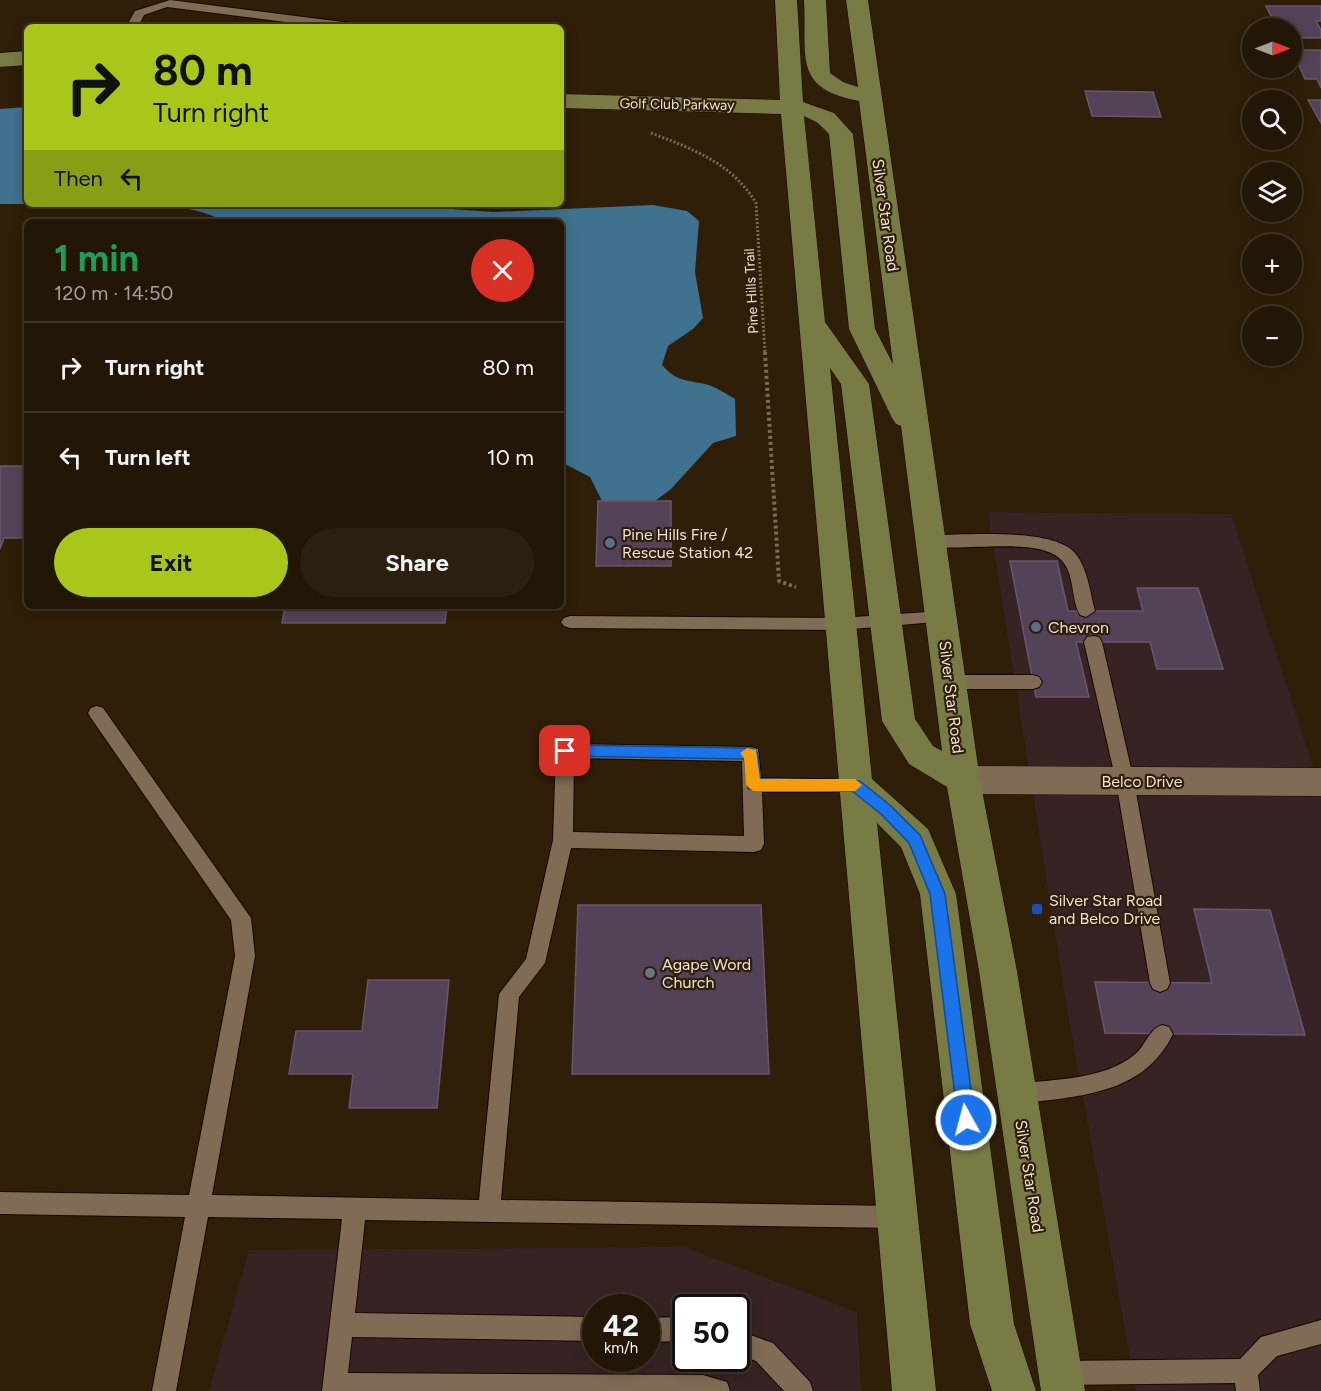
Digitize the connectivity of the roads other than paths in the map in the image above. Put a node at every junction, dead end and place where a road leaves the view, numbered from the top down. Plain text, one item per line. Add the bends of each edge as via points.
1 (786, 0) edge
2 (815, 0) edge
3 (857, 0) edge
4 (134, 24) edge
5 (328, 24) edge
6 (24, 58) edge
7 (0, 60) edge
8 (870, 96) junction
9 (564, 101) edge
10 (792, 106) junction
11 (812, 322) junction
12 (918, 443) junction
13 (932, 541) junction
14 (1086, 611) dead end
15 (942, 617) junction
16 (884, 621) junction
17 (570, 622) dead end
18 (840, 624) junction
19 (1093, 642) dead end
20 (951, 682) junction
21 (1033, 682) dead end
22 (97, 713) dead end
23 (963, 780) junction
24 (1125, 780) junction
25 (1321, 782) edge
26 (753, 785) junction
27 (855, 785) junction
28 (563, 840) junction
29 (1160, 983) dead end
30 (1162, 1034) dead end
31 (1017, 1094) junction
32 (0, 1203) edge
33 (197, 1205) junction
34 (355, 1207) junction
35 (489, 1210) junction
36 (897, 1217) junction
37 (341, 1325) junction
38 (582, 1329) edge
39 (1321, 1332) edge
40 (750, 1347) edge
41 (1246, 1381) edge
42 (1062, 1382) edge
43 (334, 1388) edge
44 (164, 1391) edge
45 (717, 1391) edge
46 (801, 1391) edge
47 (914, 1391) edge
48 (1014, 1391) edge

1 - 10 main road
2 - 8 main road via 819,74 835,87
3 - 8 main road, Silver Star Road
4 - 5 lane via 139,13 166,3
6 - 7 main road
8 - 12 main road, Silver Star Road
9 - 10 main road, Golf Club Parkway
10 - 11 main road
10 - 12 main road, Golf Club Parkway via 818,112 833,121 841,134 862,329
11 - 16 main road via 855,384
11 - 18 main road
12 - 13 main road, Silver Star Road
13 - 14 lane via 1039,543 1058,547 1069,557
13 - 15 main road, Silver Star Road
15 - 16 lane
15 - 20 main road, Silver Star Road
16 - 18 lane
16 - 23 main road via 899,721 921,755
17 - 18 lane
18 - 27 main road
19 - 24 lane via 1094,682
20 - 21 lane
20 - 23 main road, Silver Star Road
22 - 33 lane via 241,918 245,956
23 - 24 street, Belco Drive
23 - 31 main road, Silver Star Road
24 - 25 street, Belco Drive
24 - 29 lane
26 - 27 lane
26 - 28 lane via 754,844
26 - 28 lane via 751,753 565,751
27 - 36 main road
27 - 48 main road via 915,839 938,894 992,1324
28 - 35 lane via 535,963 509,994
30 - 31 lane via 1144,1060 1117,1076
31 - 42 main road, Silver Star Road
32 - 33 lane
33 - 34 lane
33 - 44 lane
34 - 35 lane
34 - 37 lane
35 - 36 lane
36 - 47 main road
37 - 38 lane
37 - 43 lane
39 - 41 lane via 1270,1346
40 - 46 lane via 764,1352
41 - 42 lane
43 - 45 lane via 703,1387

